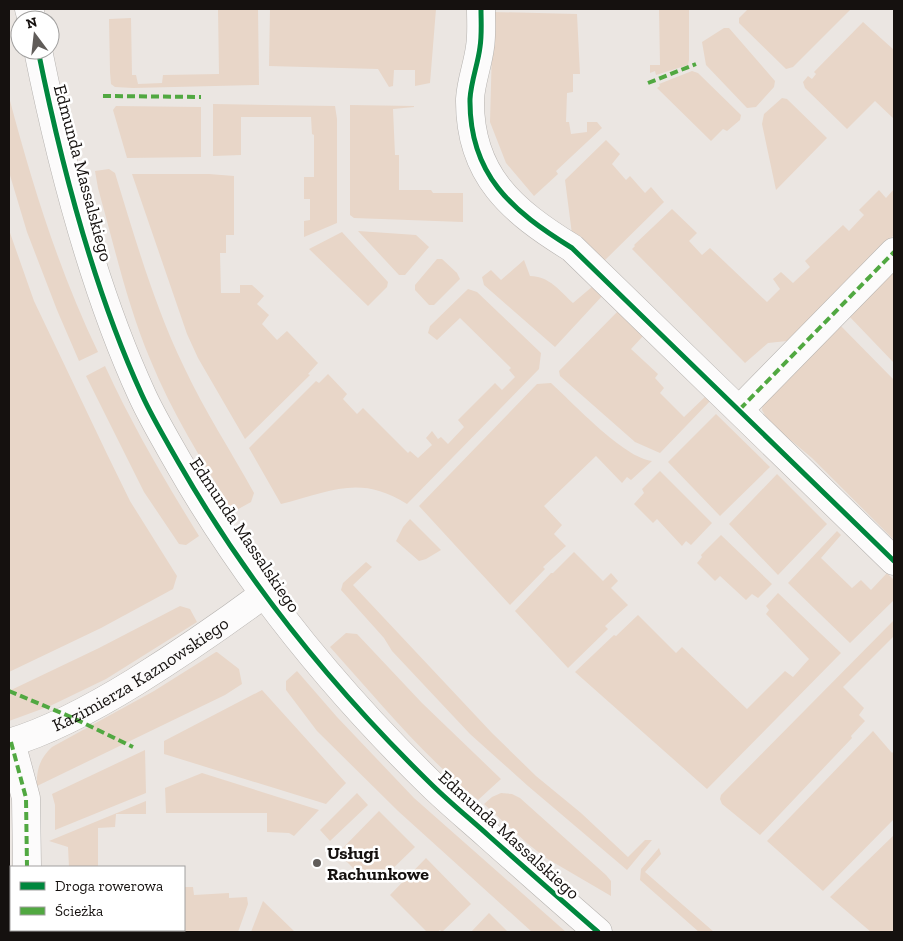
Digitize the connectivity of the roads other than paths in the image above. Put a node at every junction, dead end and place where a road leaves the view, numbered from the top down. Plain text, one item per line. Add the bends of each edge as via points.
1 (481, 9) edge
2 (40, 60) edge
3 (894, 252) edge
4 (740, 410) junction
5 (894, 561) edge
6 (264, 594) junction
7 (10, 742) edge
8 (27, 866) edge
9 (598, 932) edge

1 - 4 street via 480,47 470,98 478,154 488,175 523,213 572,248
2 - 6 street, Edmunda Massalskiego via 80,221 102,295 132,373 192,487
3 - 4 street
4 - 5 street
6 - 7 street, Kazimierza Kaznowskiego via 207,636 108,698
6 - 9 street, Edmunda Massalskiego via 366,718 400,753
7 - 8 street via 26,798

